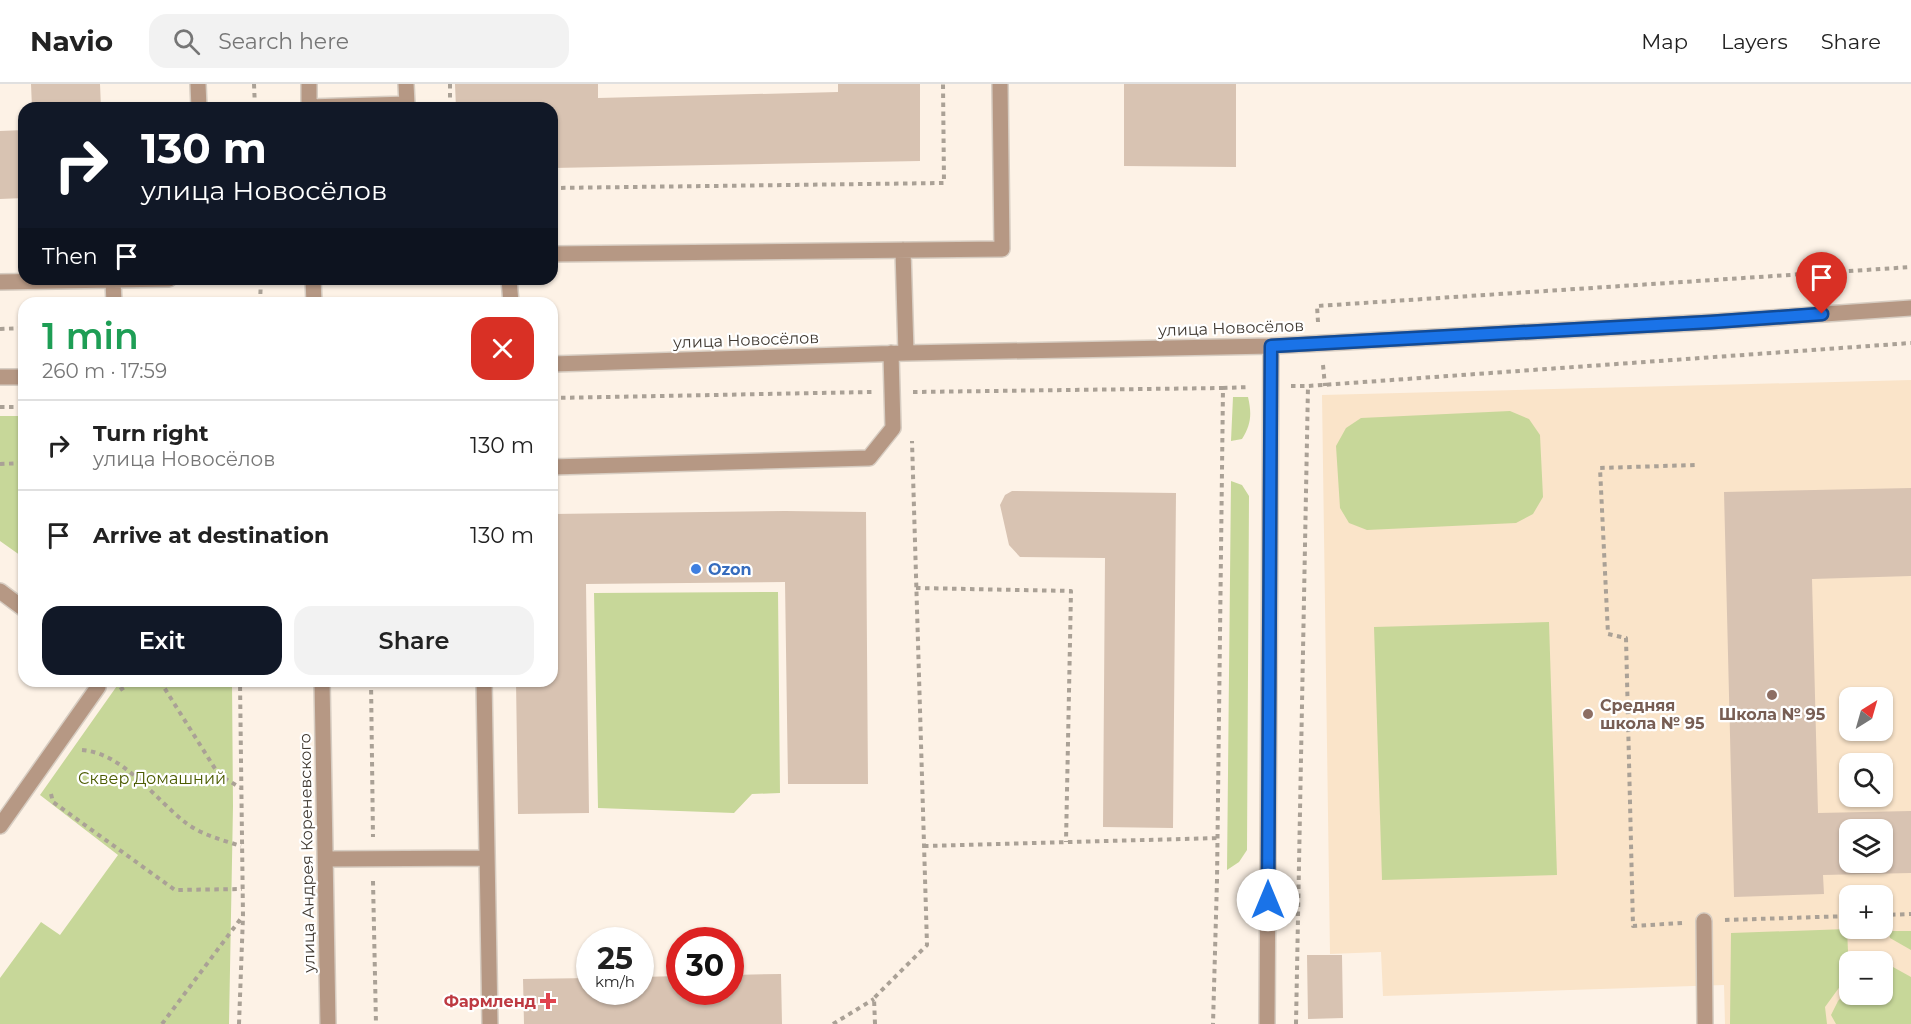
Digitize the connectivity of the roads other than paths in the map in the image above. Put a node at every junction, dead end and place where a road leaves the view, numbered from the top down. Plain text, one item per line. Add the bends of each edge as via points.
1 (198, 84) edge
2 (309, 84) edge
3 (406, 84) edge
4 (1000, 84) edge
5 (199, 102) edge
6 (309, 102) edge
7 (407, 102) edge
8 (903, 250) junction
9 (558, 254) edge
10 (0, 282) edge
11 (18, 282) edge
12 (1911, 308) edge
13 (1271, 346) junction
14 (899, 353) junction
15 (558, 364) edge
16 (0, 377) edge
17 (18, 377) edge
18 (558, 467) edge
19 (0, 591) edge
20 (18, 604) edge
21 (98, 687) edge
22 (322, 687) edge
23 (484, 687) edge
24 (0, 826) edge
25 (487, 858) junction
26 (326, 859) junction
27 (1704, 921) road end
28 (328, 1024) edge
29 (490, 1024) edge
30 (1268, 1024) edge
31 (1705, 1024) edge

1 - 5 street
2 - 6 street
3 - 7 street
4 - 8 street via 1002,249
8 - 9 street
8 - 14 street
10 - 11 street
12 - 13 street, улица Новосёлов
13 - 14 street, улица Новосёлов
13 - 30 street
14 - 15 street, улица Новосёлов
14 - 18 street via 891,392 893,428 868,458
16 - 17 street
19 - 20 street
21 - 24 street
22 - 26 street, улица Андрея Кореневского
23 - 25 street
25 - 26 street
25 - 29 street
26 - 28 street, улица Андрея Кореневского
27 - 31 street

